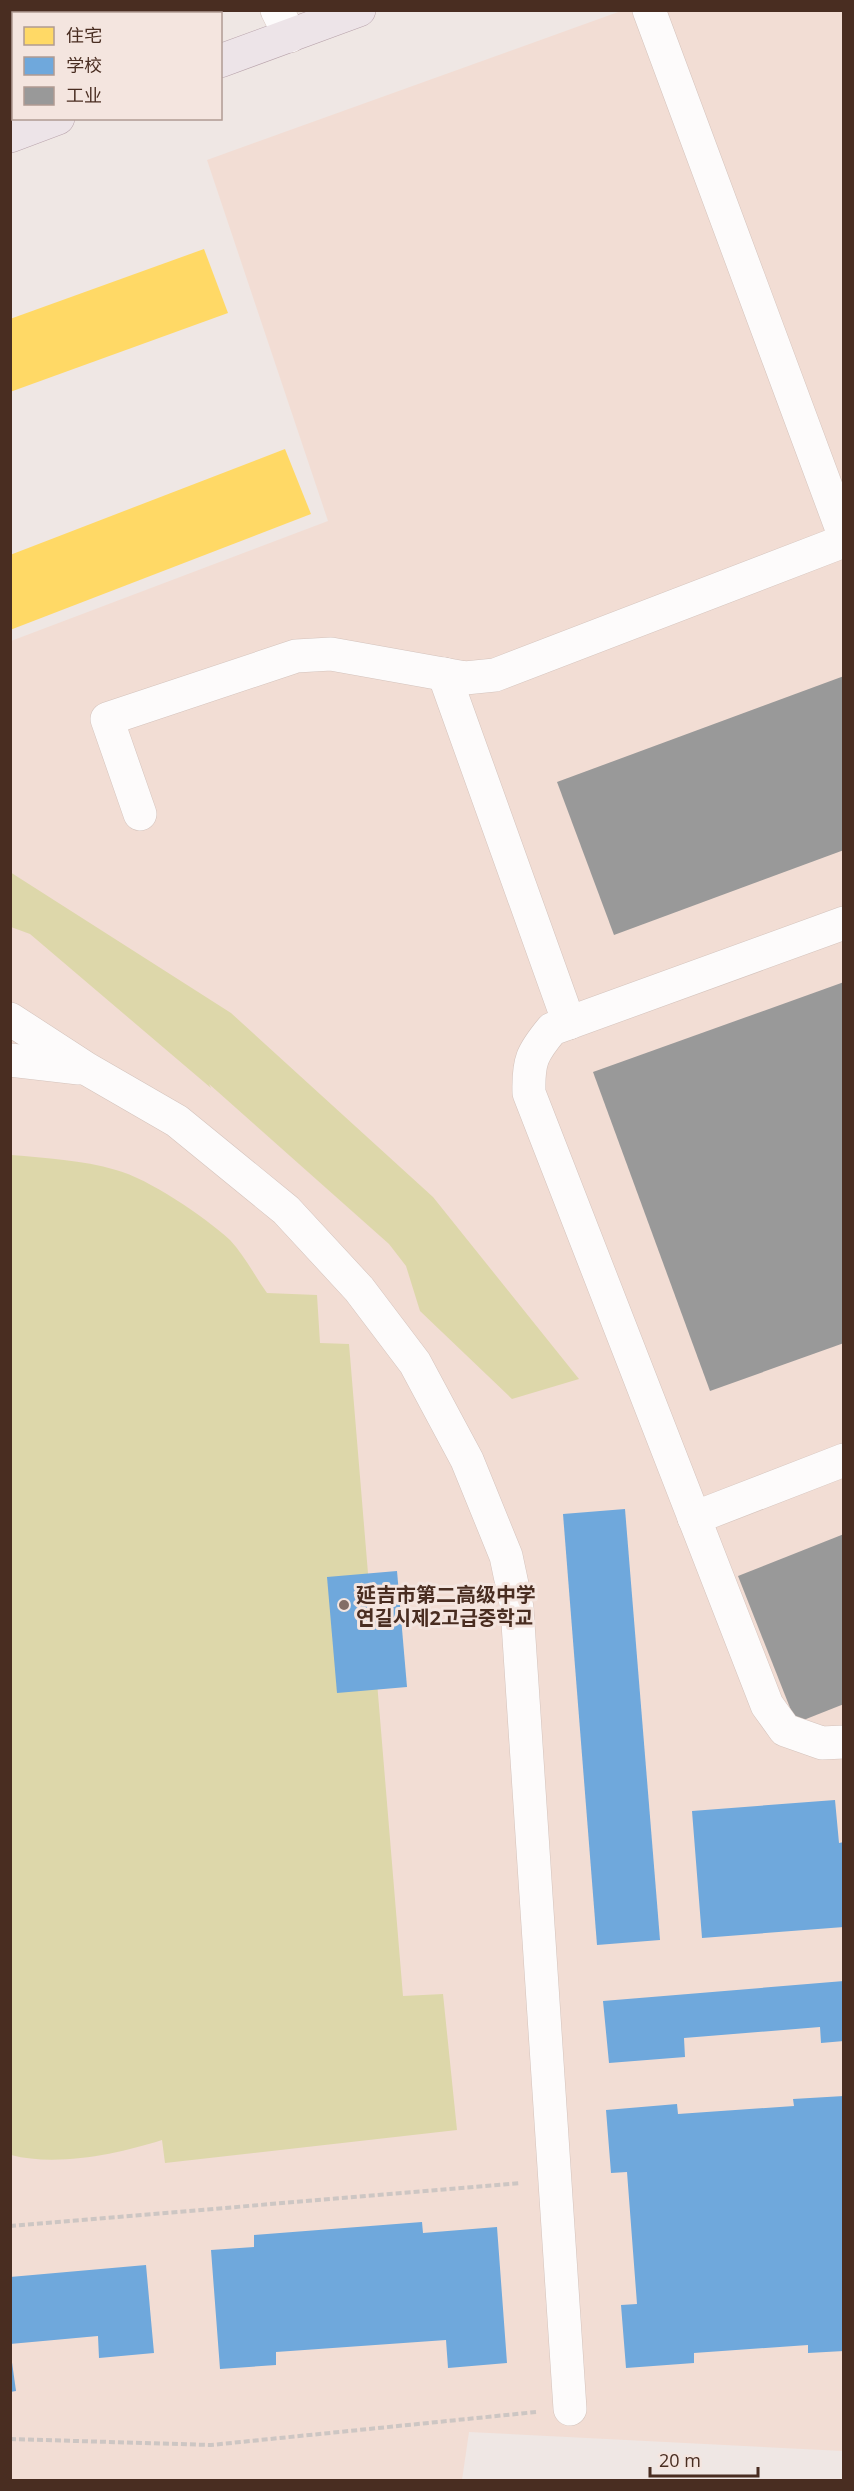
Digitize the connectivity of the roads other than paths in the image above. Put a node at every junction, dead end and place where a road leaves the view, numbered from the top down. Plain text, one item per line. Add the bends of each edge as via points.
1 (359, 10) edge
2 (649, 10) edge
3 (284, 23) edge
4 (222, 60) edge
5 (53, 120) edge
6 (10, 136) edge
7 (843, 535) edge
8 (843, 542) edge
9 (444, 674) junction
10 (140, 814) dead end
11 (843, 923) edge
12 (10, 1019) edge
13 (569, 1023) junction
14 (10, 1060) edge
15 (87, 1069) junction
16 (843, 1460) edge
17 (694, 1518) junction
18 (843, 1742) edge
19 (570, 2409) road end

1 - 3 main road
2 - 7 lane
3 - 4 main road
5 - 6 main road
8 - 9 lane via 495,675 465,678
9 - 10 lane via 331,654 296,656 107,719
9 - 13 lane
11 - 13 lane
12 - 15 lane
13 - 17 lane via 552,1029 537,1047 528,1068 529,1093
14 - 15 lane
15 - 19 lane via 177,1121 286,1209 359,1289 415,1363 467,1460 506,1556 517,1608
16 - 17 lane
17 - 18 lane via 767,1705 785,1730 822,1743

